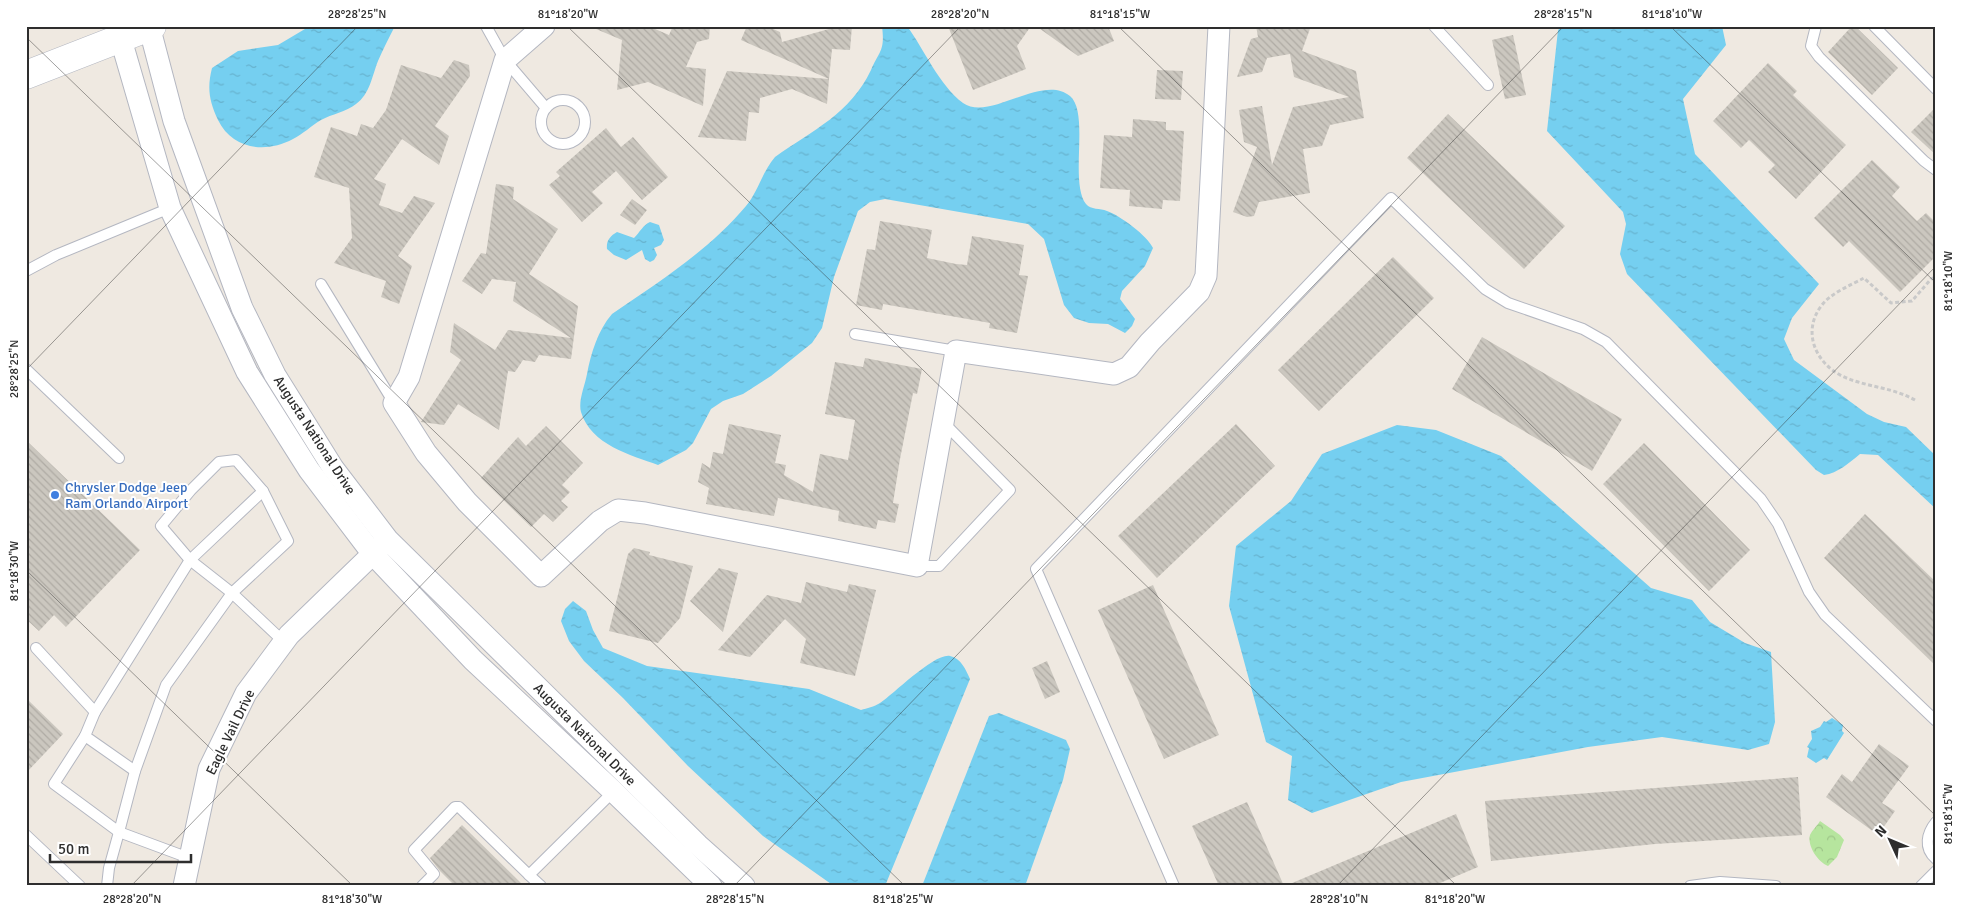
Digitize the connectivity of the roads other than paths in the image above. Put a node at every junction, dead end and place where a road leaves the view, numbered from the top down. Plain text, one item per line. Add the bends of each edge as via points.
1 (486, 26) edge
2 (544, 26) edge
3 (1219, 26) edge
4 (1434, 26) edge
5 (1816, 26) edge
6 (1874, 26) edge
7 (150, 27) edge
8 (118, 33) edge
9 (505, 60) junction
10 (26, 75) edge
11 (1488, 85) dead end
12 (1936, 89) edge
13 (546, 108) junction
14 (1936, 170) edge
15 (170, 208) junction
16 (26, 270) edge
17 (321, 284) dead end
18 (855, 334) dead end
19 (956, 351) junction
20 (26, 369) edge
21 (394, 403) junction
22 (944, 423) junction
23 (119, 458) dead end
24 (262, 491) junction
25 (380, 547) junction
26 (190, 560) junction
27 (917, 566) junction
28 (232, 593) junction
29 (284, 642) junction
30 (36, 648) dead end
31 (95, 712) junction
32 (1936, 721) edge
33 (85, 736) junction
34 (135, 771) junction
35 (621, 784) junction
36 (1936, 822) edge
37 (119, 832) junction
38 (26, 835) edge
39 (189, 858) junction
40 (1936, 859) edge
41 (1936, 871) edge
42 (529, 875) junction
43 (80, 886) edge
44 (107, 886) edge
45 (184, 886) edge
46 (422, 886) edge
47 (541, 886) edge
48 (711, 886) edge
49 (744, 886) edge
50 (1174, 886) edge
51 (1690, 886) edge
52 (1776, 886) edge
53 (1921, 886) edge

1 - 9 lane
2 - 9 street
3 - 19 street via 1206,276 1199,292 1129,367 1114,374
4 - 11 lane
5 - 14 lane via 1811,46 1819,57
6 - 12 lane
7 - 8 street
7 - 25 street, Augusta National Drive via 174,121 242,308 275,375
8 - 10 street
8 - 15 street, Augusta National Drive
9 - 13 lane
9 - 21 street via 409,377
13 - 13 lane via 541,121 550,140 570,143 581,134 584,120 578,107 565,100
15 - 16 lane
15 - 25 street, Augusta National Drive via 247,372 309,470
17 - 21 lane
18 - 19 lane
19 - 22 street
20 - 23 lane
21 - 27 street via 426,453 467,502 541,576 600,521 618,510
22 - 27 street
22 - 27 lane via 1010,490 939,566
24 - 26 lane
24 - 26 lane via 236,460 219,462 161,526
24 - 28 lane via 288,541
25 - 29 street, Eagle Vail Drive
25 - 35 street, Augusta National Drive via 473,660
26 - 28 lane
26 - 31 lane
28 - 29 lane
28 - 34 lane via 166,685
29 - 39 street, Eagle Vail Drive via 246,693 209,769
30 - 31 lane
31 - 33 lane
32 - 50 lane via 1825,615 1808,592 1778,524 1761,499 1606,342 1583,329 1508,303 1486,289 1391,198 1036,570
33 - 34 lane
33 - 37 lane via 54,784
34 - 37 lane
35 - 42 lane
35 - 48 street, Augusta National Drive
35 - 49 street, Augusta National Drive
36 - 40 lane via 1928,832 1928,845
37 - 39 lane
37 - 44 lane
38 - 43 lane
39 - 45 street, Eagle Vail Drive
41 - 53 lane
42 - 46 lane via 455,807 414,850 434,874
42 - 47 lane
51 - 52 lane via 1720,882

